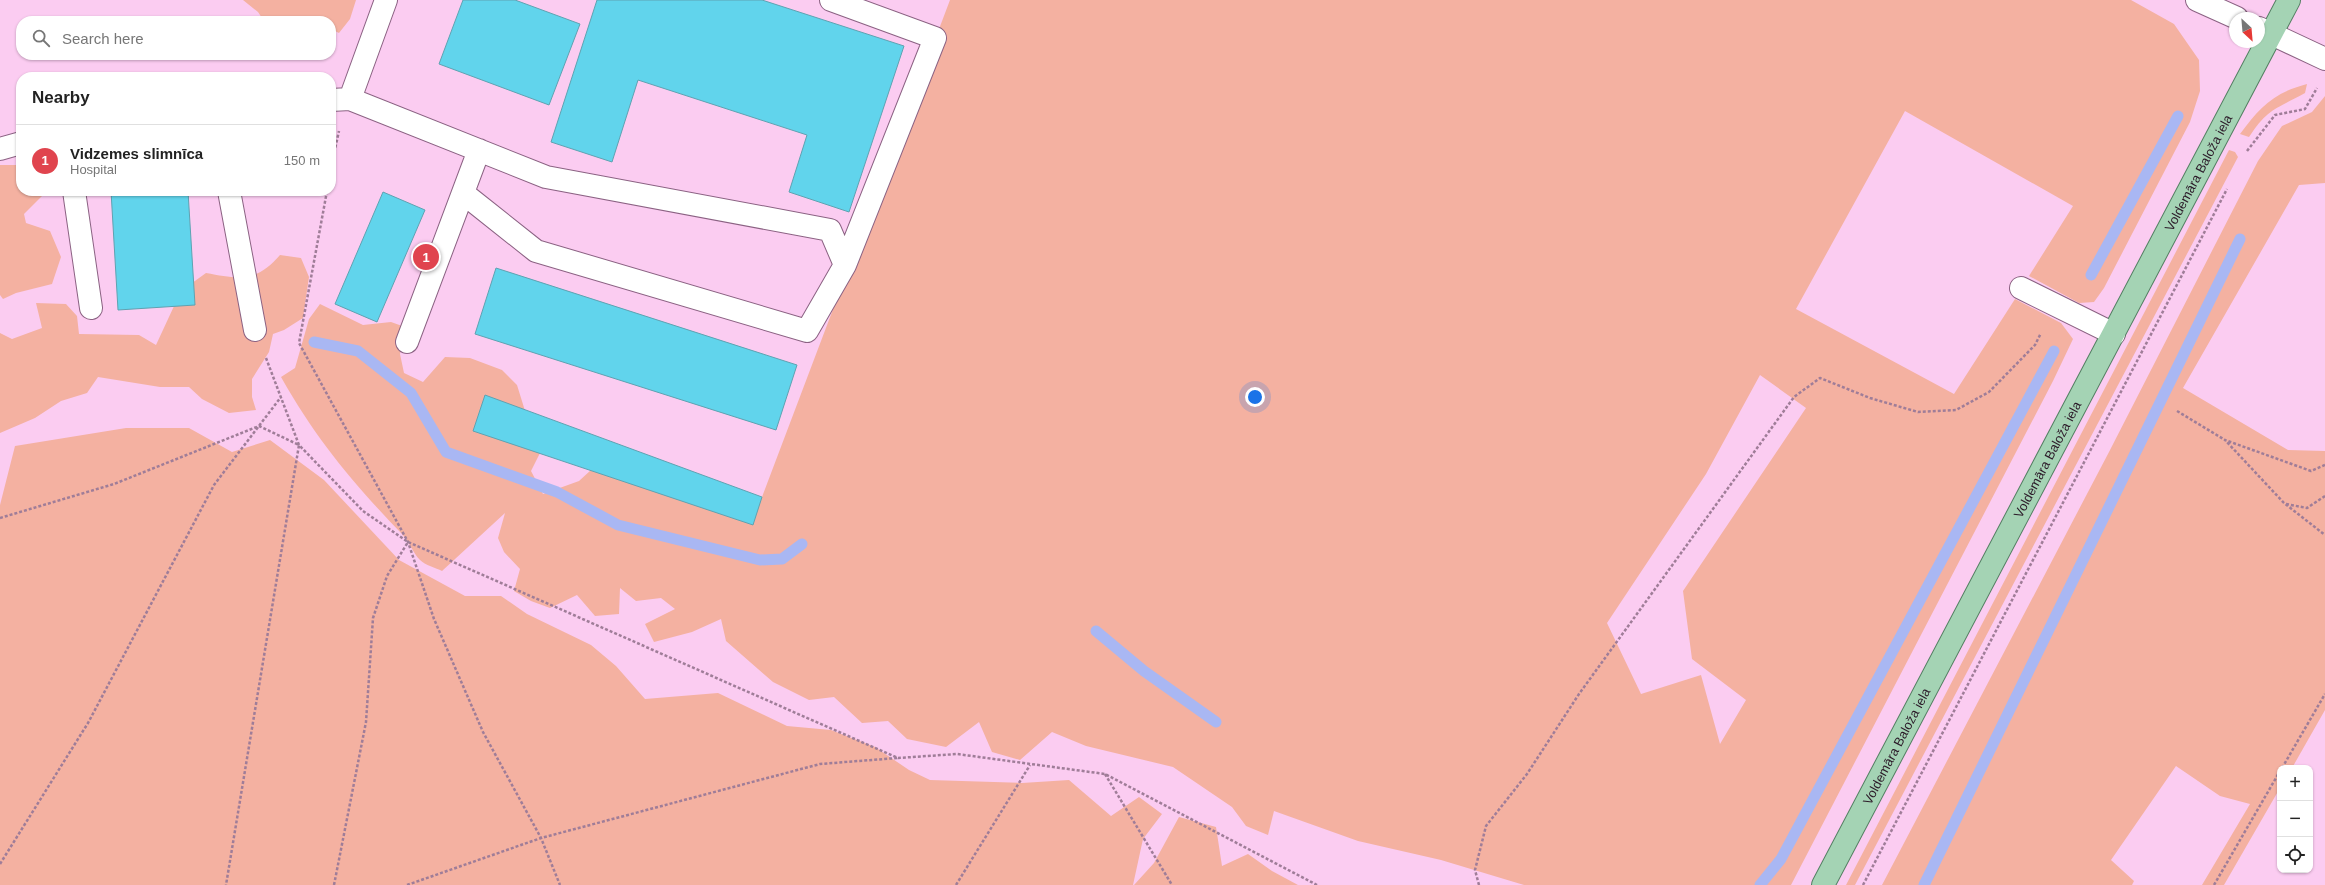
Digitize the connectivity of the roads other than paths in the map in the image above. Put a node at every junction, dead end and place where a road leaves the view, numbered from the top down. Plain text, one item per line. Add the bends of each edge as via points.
1 (386, 0) edge
2 (831, 0) edge
3 (2197, 0) edge
4 (2288, 0) edge
5 (2229, 14) edge
6 (2265, 30) edge
7 (2256, 48) edge
8 (2325, 59) edge
9 (341, 100) edge
10 (16, 144) edge
11 (0, 149) edge
12 (479, 150) junction
13 (463, 193) junction
14 (75, 196) edge
15 (230, 196) edge
16 (844, 265) junction
17 (2021, 288) dead end
18 (91, 308) dead end
19 (255, 330) road end
20 (2114, 334) junction
21 (407, 342) dead end
22 (1824, 885) edge

1 - 9 street
2 - 16 street via 935,38
3 - 5 street
4 - 6 main road, Voldemāra Baloža iela
6 - 8 street
7 - 20 main road, Voldemāra Baloža iela
9 - 12 street
10 - 11 street
12 - 13 street
12 - 16 street via 546,177 830,230
13 - 16 street via 536,251 807,331
13 - 21 street
14 - 18 street
15 - 19 street
17 - 20 street
20 - 22 main road, Voldemāra Baloža iela

